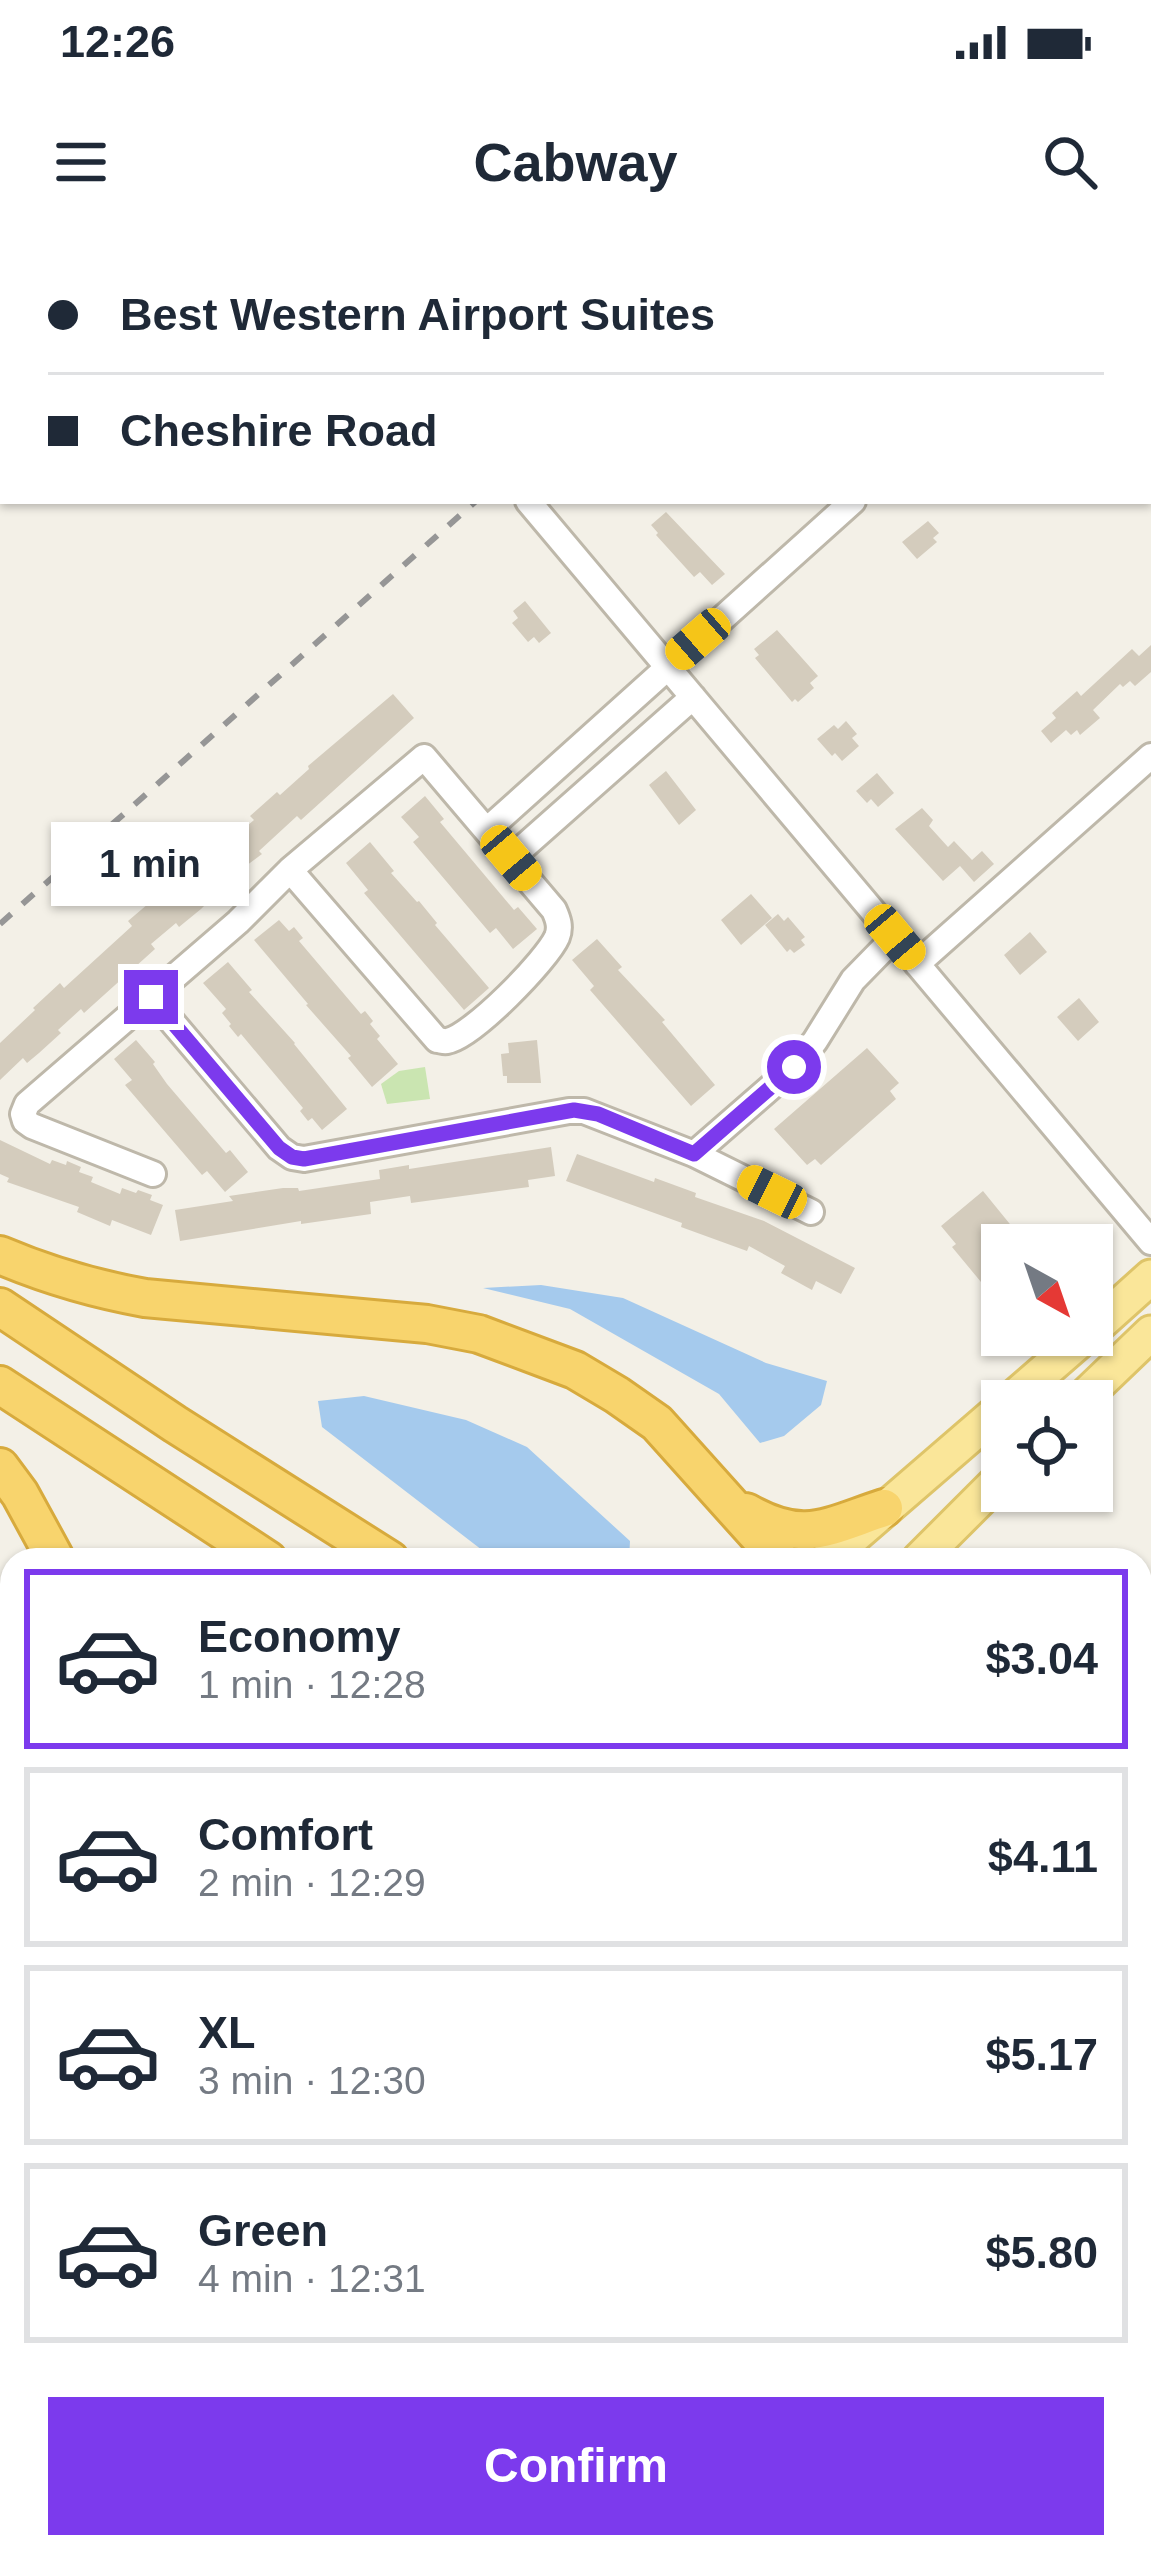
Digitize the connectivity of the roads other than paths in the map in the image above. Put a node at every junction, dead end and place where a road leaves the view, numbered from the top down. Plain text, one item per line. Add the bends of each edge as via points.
1 (530, 504) edge
2 (851, 504) edge
3 (667, 666) junction
4 (693, 697) junction
5 (1151, 756) edge
6 (487, 830) junction
7 (511, 858) junction
8 (290, 870) junction
9 (895, 937) junction
10 (917, 964) junction
11 (151, 997) junction
12 (694, 1154) junction
13 (153, 1174) dead end
14 (811, 1211) dead end
15 (1151, 1243) edge
16 (0, 1255) edge
17 (1151, 1276) edge
18 (0, 1307) edge
19 (1113, 1310) edge
20 (1151, 1333) edge
21 (1062, 1356) edge
22 (1034, 1380) edge
23 (1102, 1380) edge
24 (0, 1385) edge
25 (981, 1426) edge
26 (0, 1467) edge
27 (981, 1498) edge
28 (727, 1502) junction
29 (884, 1508) junction
30 (49, 1548) edge
31 (250, 1548) edge
32 (371, 1548) edge
33 (769, 1548) edge
34 (839, 1548) edge
35 (931, 1548) edge

1 - 3 street
2 - 3 street
3 - 4 street
3 - 6 street
4 - 7 street
4 - 9 street
5 - 10 street
6 - 7 street
6 - 8 street via 424,757
7 - 8 street via 555,912 557,936 514,990 446,1041 433,1036
8 - 11 street
9 - 10 street
9 - 12 street via 853,980 794,1067
10 - 15 street
11 - 12 street via 289,1156 574,1110
11 - 13 street via 22,1114 29,1125
12 - 14 street
16 - 28 highway via 145,1298 479,1334 617,1395 657,1423
17 - 19 main road
18 - 32 highway
20 - 23 main road
21 - 22 main road
24 - 31 highway
25 - 29 main road
26 - 30 highway
27 - 35 main road
28 - 29 highway via 799,1532
28 - 33 highway
29 - 34 main road

